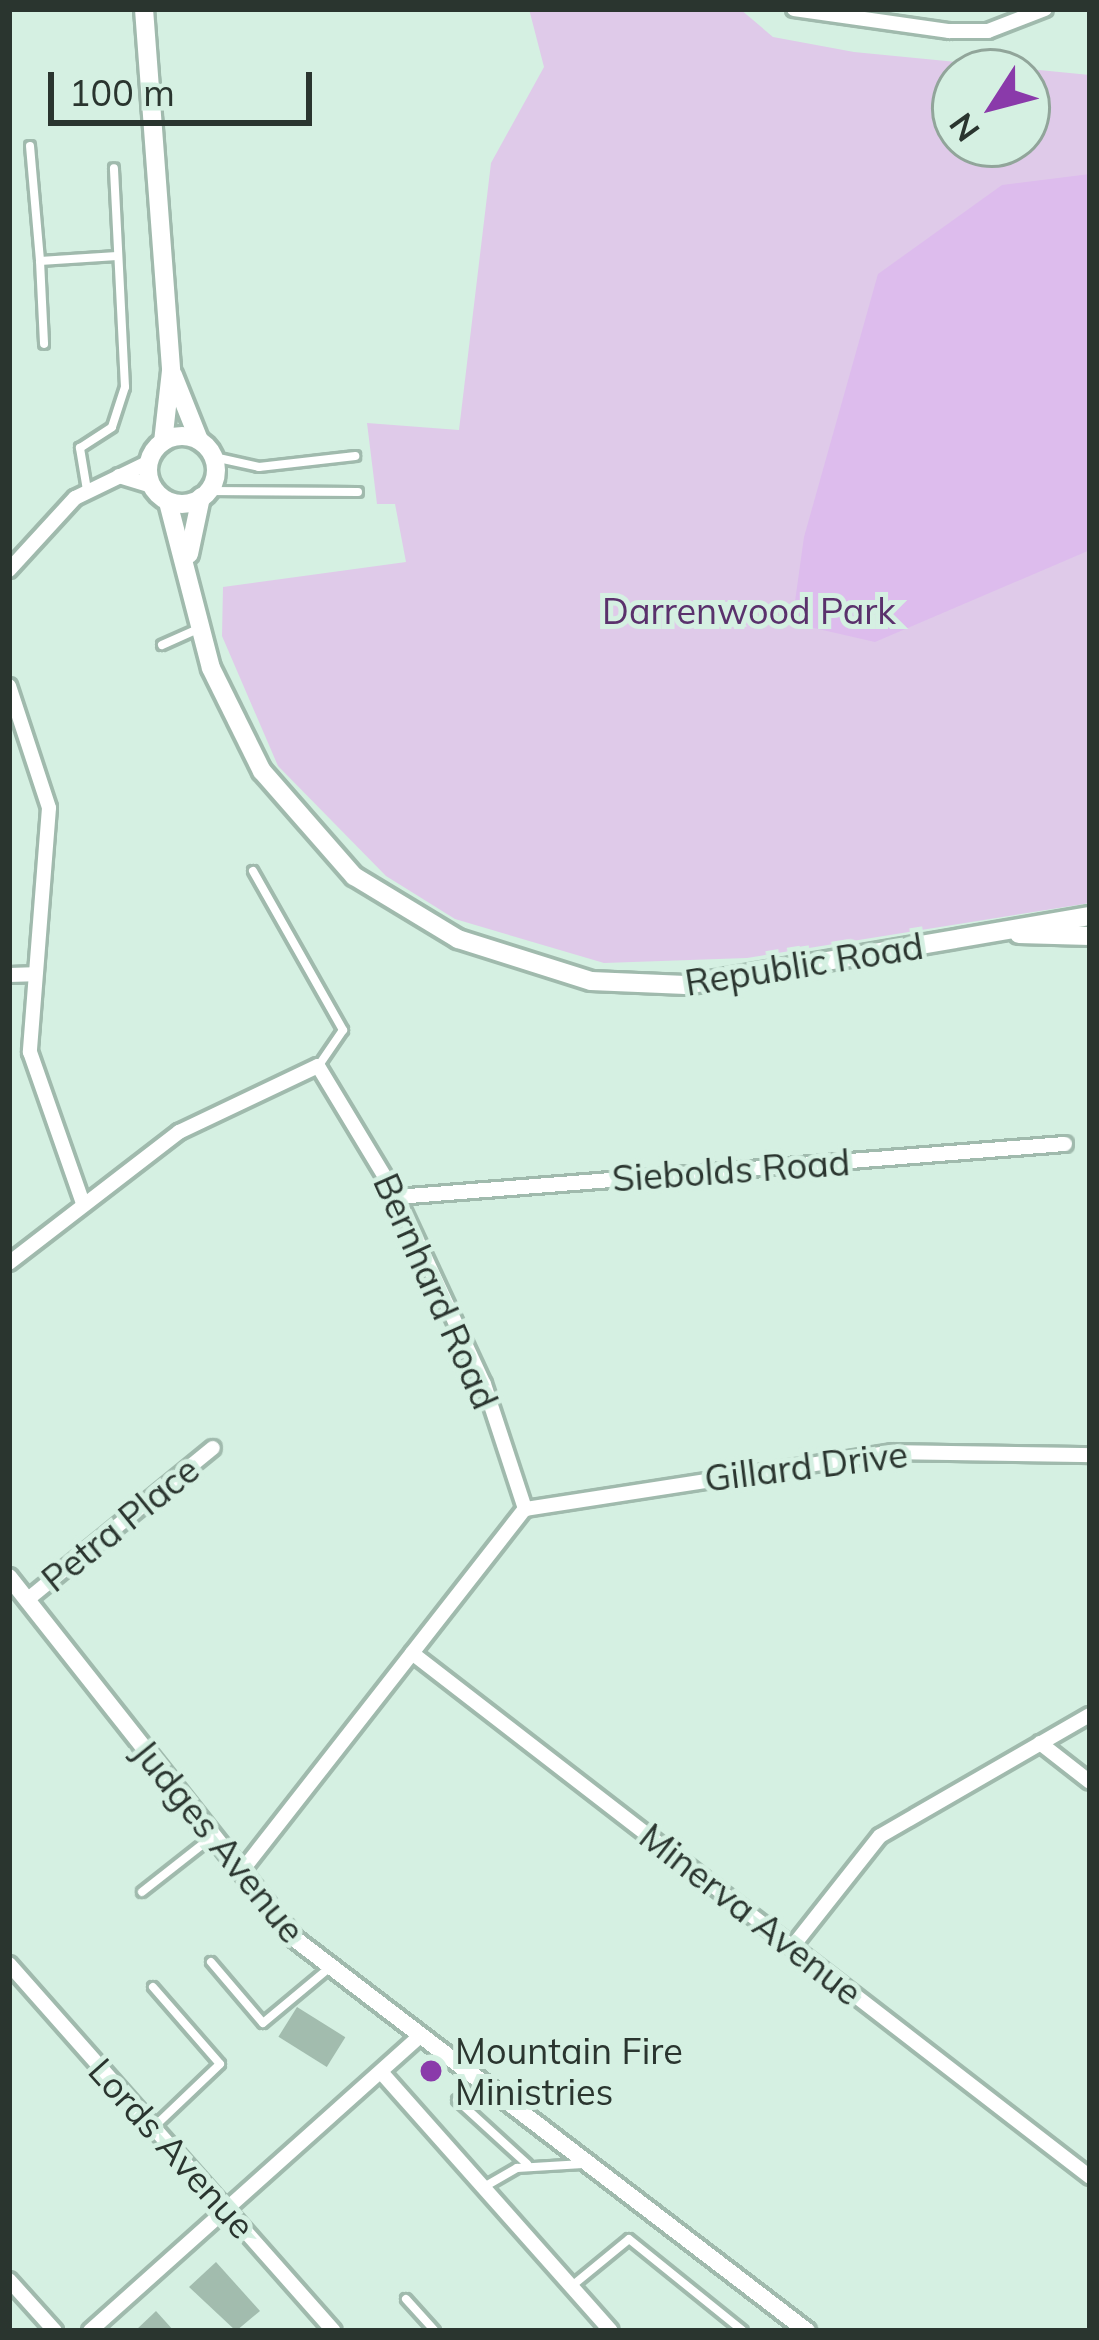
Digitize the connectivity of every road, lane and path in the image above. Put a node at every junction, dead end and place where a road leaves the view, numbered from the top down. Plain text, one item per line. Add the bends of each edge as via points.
1 (144, 9) edge
2 (794, 9) edge
3 (1045, 9) edge
4 (30, 146) dead end
5 (113, 168) dead end
6 (117, 256) junction
7 (40, 261) junction
8 (44, 344) dead end
9 (171, 370) junction
10 (199, 440) junction
11 (163, 442) junction
12 (355, 455) dead end
13 (214, 457) junction
14 (149, 462) junction
15 (119, 476) junction
16 (87, 490) junction
17 (358, 492) dead end
18 (205, 494) junction
19 (161, 495) junction
20 (188, 558) junction
21 (9, 570) edge
22 (198, 629) junction
23 (161, 645) dead end
24 (9, 686) edge
25 (253, 871) dead end
26 (1090, 916) edge
27 (997, 933) junction
28 (1090, 936) edge
29 (33, 974) junction
30 (9, 975) edge
31 (318, 1066) junction
32 (1065, 1144) dead end
33 (398, 1196) junction
34 (83, 1203) junction
35 (9, 1264) edge
36 (214, 1448) dead end
37 (1090, 1455) edge
38 (525, 1509) junction
39 (9, 1576) edge
40 (27, 1600) junction
41 (412, 1653) junction
42 (1090, 1715) edge
43 (1040, 1743) junction
44 (1090, 1782) edge
45 (213, 1836) junction
46 (241, 1872) junction
47 (142, 1892) dead end
48 (793, 1946) junction
49 (211, 1962) dead end
50 (9, 1964) edge
51 (330, 1967) junction
52 (153, 1987) dead end
53 (420, 2036) junction
54 (381, 2072) junction
55 (457, 2099) dead end
56 (153, 2127) junction
57 (584, 2163) junction
58 (528, 2165) junction
59 (1090, 2176) edge
60 (484, 2187) junction
61 (226, 2209) junction
62 (9, 2280) edge
63 (572, 2287) junction
64 (748, 2290) junction
65 (406, 2299) dead end
66 (55, 2331) edge
67 (90, 2331) edge
68 (334, 2331) edge
69 (435, 2331) edge
70 (611, 2331) edge
71 (743, 2331) edge
72 (793, 2331) edge
73 (807, 2331) edge

1 - 9 main road
2 - 3 street via 949,31
4 - 7 lane
5 - 6 lane
6 - 7 lane
6 - 16 lane via 122,407 80,448
7 - 8 lane
9 - 10 main road
9 - 11 main road
10 - 11 main road
10 - 13 main road
11 - 14 main road
12 - 13 lane via 259,467
13 - 18 main road
14 - 15 street
14 - 19 main road
15 - 16 street
15 - 19 street
16 - 21 street
17 - 18 lane
18 - 19 main road
18 - 20 main road, Republic Road
19 - 20 main road, Republic Road
20 - 22 main road, Republic Road
22 - 23 lane
22 - 27 main road, Republic Road via 230,715 306,826 410,914 496,955 591,981 686,985
24 - 29 street via 49,808
25 - 31 lane via 343,1030
26 - 27 main road, Republic Road
27 - 28 main road, Republic Road
29 - 30 street
29 - 34 street via 36,1085
31 - 33 street, Bernhard Road
31 - 34 street via 206,1115
32 - 33 street, Siebolds Road
33 - 38 street, Bernhard Road via 484,1384
34 - 35 street
36 - 40 street, Petra Place
37 - 38 street, Gillard Drive via 859,1455
38 - 41 street
39 - 40 street, Judges Avenue
40 - 45 street, Judges Avenue
41 - 46 street
41 - 48 street, Minerva Avenue
42 - 43 street
43 - 44 street
43 - 48 street via 880,1835
45 - 46 street, Judges Avenue
45 - 47 lane
46 - 51 street, Judges Avenue
48 - 59 street, Minerva Avenue
49 - 51 lane via 263,2023
50 - 56 street, Lords Avenue
51 - 53 street, Judges Avenue
52 - 56 lane via 220,2064
53 - 54 street
53 - 57 street, Judges Avenue
54 - 60 street
54 - 61 street
55 - 58 lane
56 - 61 street, Lords Avenue
57 - 58 lane via 572,2173
57 - 64 street, Judges Avenue
58 - 60 lane
60 - 63 street
61 - 67 street
61 - 68 street, Lords Avenue
62 - 66 street
63 - 70 street
63 - 71 lane via 629,2239
64 - 72 street, Judges Avenue
64 - 73 street, Judges Avenue
65 - 69 lane

